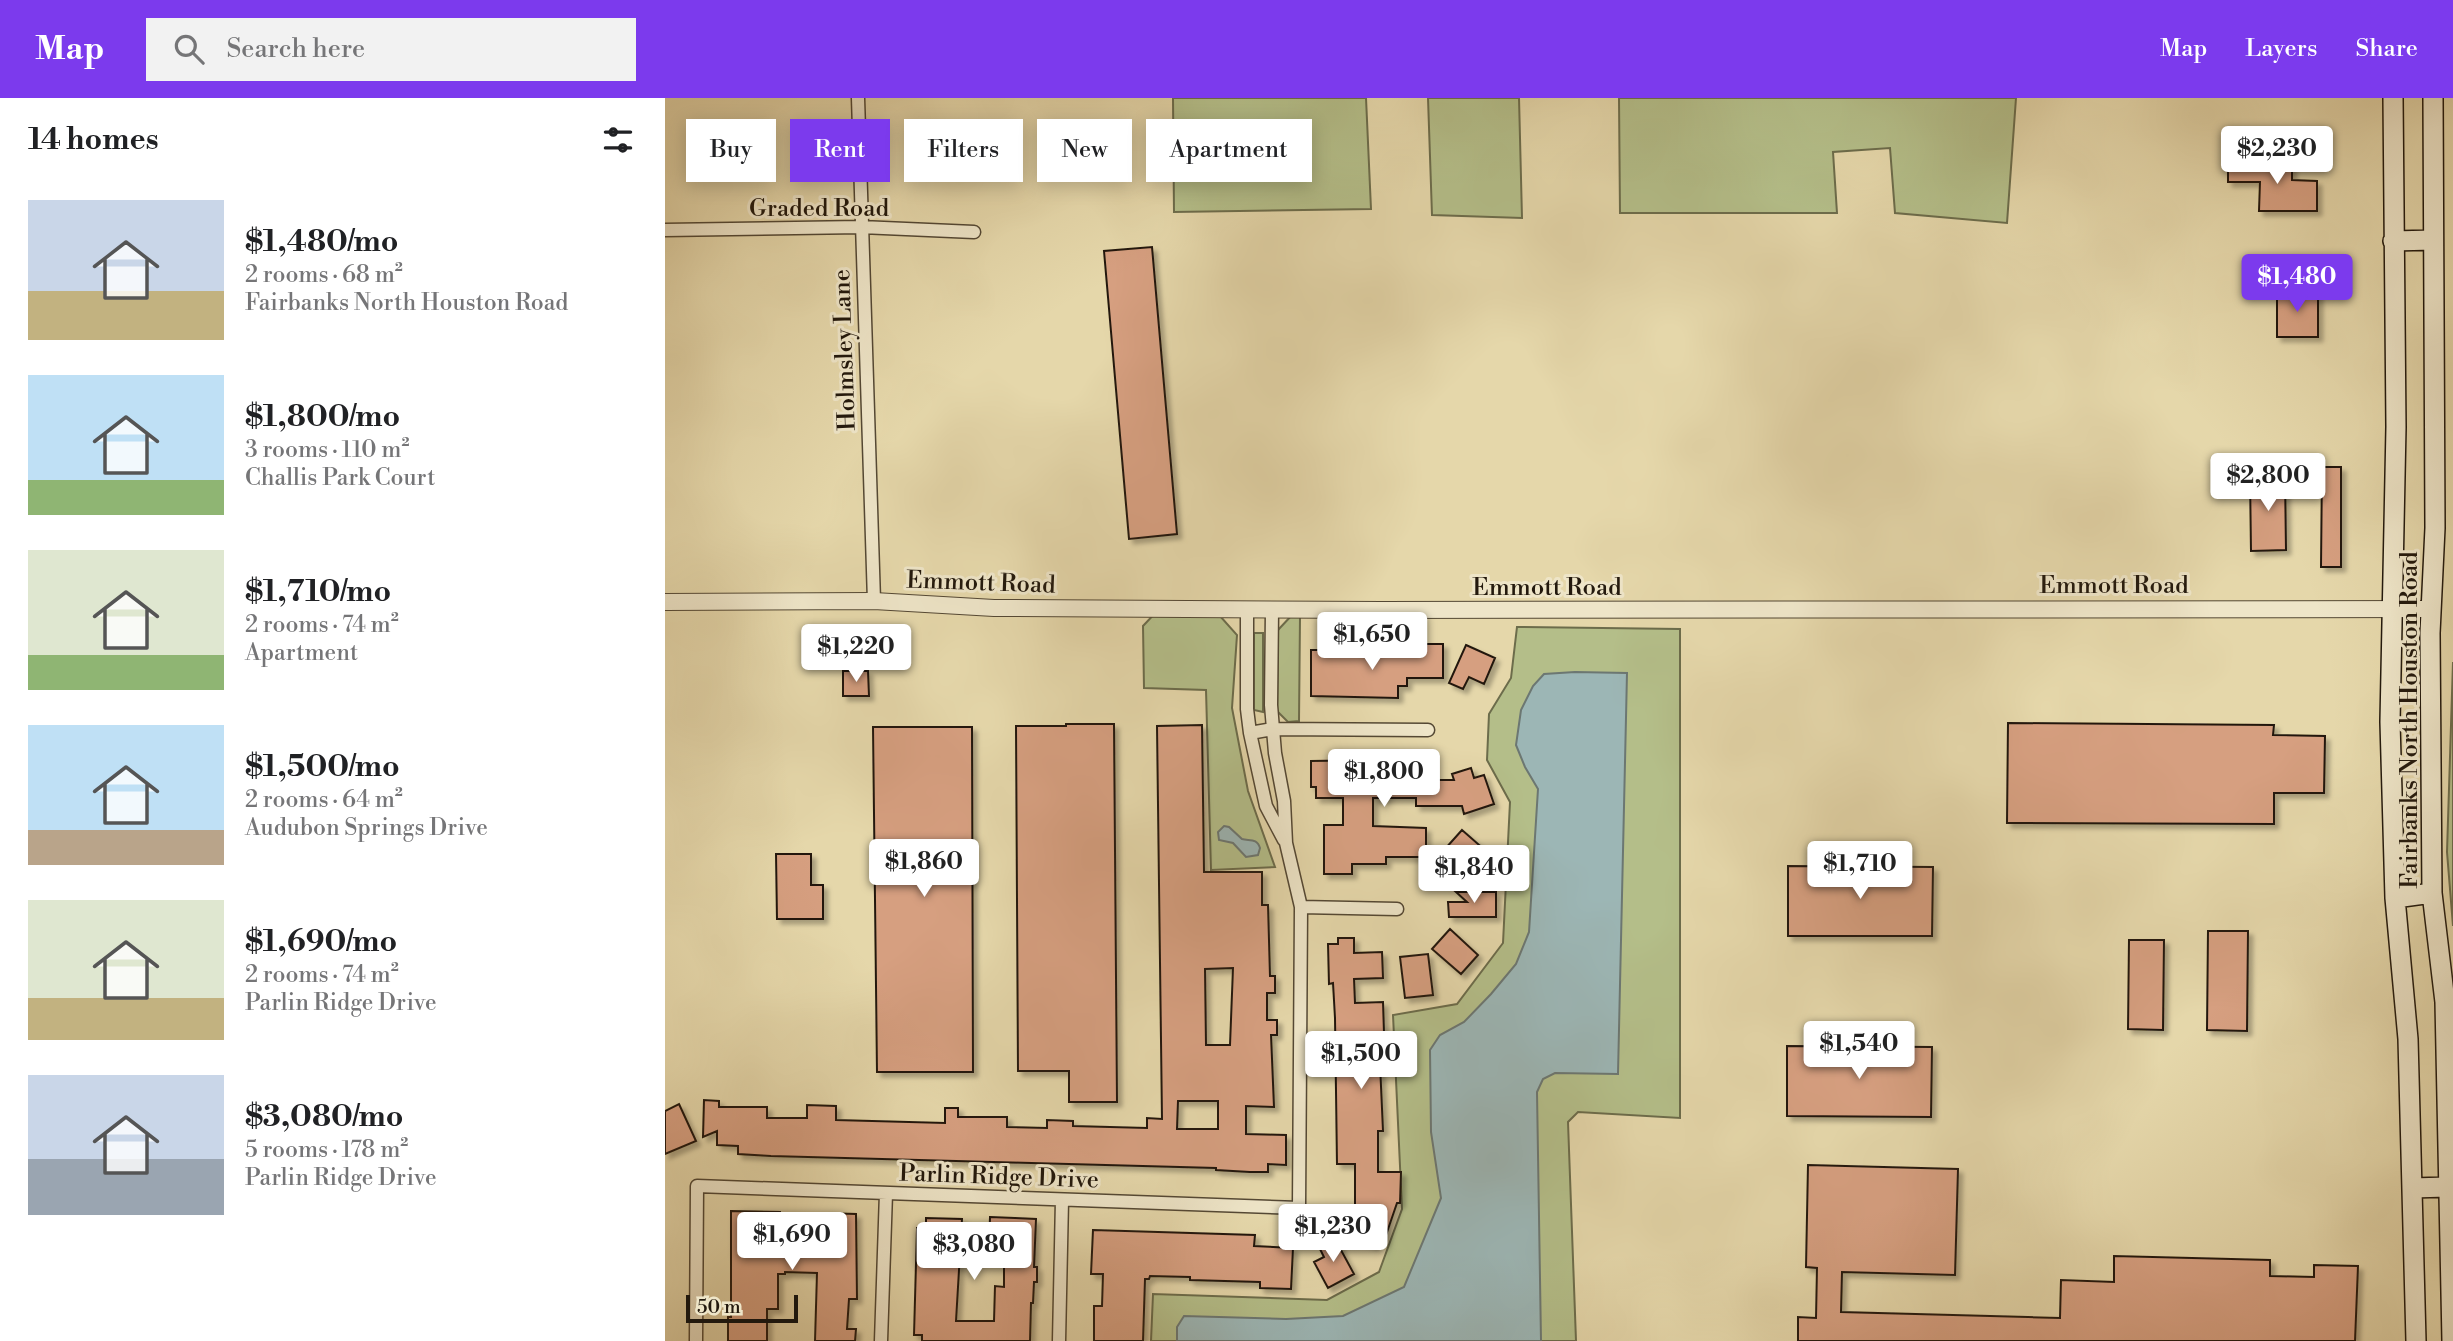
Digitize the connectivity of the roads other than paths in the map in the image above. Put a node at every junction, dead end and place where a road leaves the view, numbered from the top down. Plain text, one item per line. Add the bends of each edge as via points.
1 (858, 98) edge
2 (2393, 98) edge
3 (2433, 98) edge
4 (861, 227) junction
5 (665, 230) edge
6 (974, 232) dead end
7 (2433, 240) junction
8 (2393, 241) junction
9 (874, 601) junction
10 (665, 602) edge
11 (2393, 608) junction
12 (1247, 609) junction
13 (1272, 609) junction
14 (2430, 609) junction
15 (1273, 729) junction
16 (1428, 730) dead end
17 (1250, 733) junction
18 (1286, 844) junction
19 (2432, 893) junction
20 (2395, 898) junction
21 (1301, 907) junction
22 (1397, 909) dead end
23 (2447, 1187) junction
24 (2412, 1188) junction
25 (886, 1193) junction
26 (1062, 1200) junction
27 (696, 1341) edge
28 (881, 1341) edge
29 (1059, 1341) edge
30 (2416, 1341) edge
31 (2452, 1341) edge

1 - 4 street, Holmsley Lane
2 - 8 main road, Fairbanks North Houston Road
3 - 7 main road, Fairbanks North Houston Road
4 - 5 street, Graded Road
4 - 6 street, Graded Road
4 - 9 street, Holmsley Lane
7 - 8 main road
7 - 14 main road, Fairbanks North Houston Road via 2435,528
8 - 11 main road, Fairbanks North Houston Road
9 - 10 street, Emmott Road
9 - 12 street, Emmott Road via 994,608
11 - 13 street, Emmott Road
11 - 14 street, Emmott Road
11 - 20 main road, Fairbanks North Houston Road via 2390,722
12 - 13 street, Emmott Road
12 - 17 street
13 - 15 street
14 - 19 main road, Fairbanks North Houston Road
15 - 16 street
15 - 17 street
15 - 18 street
17 - 18 street via 1266,806
18 - 21 street
19 - 20 main road
19 - 23 main road, Fairbanks North Houston Road via 2445,1002
20 - 24 main road, Fairbanks North Houston Road via 2408,1039
21 - 22 street
21 - 26 street, Parlin Ridge Drive via 1299,1208
23 - 24 main road
23 - 31 main road, Fairbanks North Houston Road
24 - 30 main road, Fairbanks North Houston Road
25 - 26 street, Parlin Ridge Drive
25 - 27 street, Parlin Ridge Drive via 697,1186
25 - 28 street
26 - 29 street

